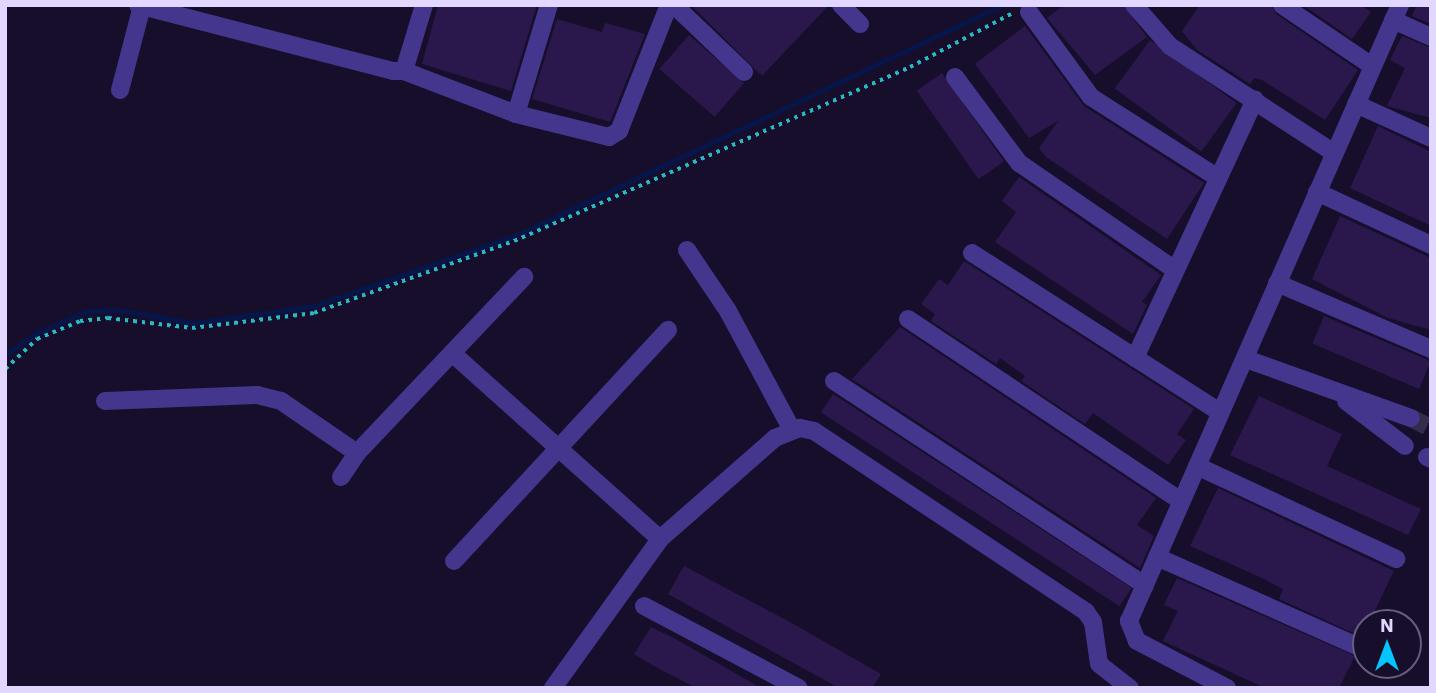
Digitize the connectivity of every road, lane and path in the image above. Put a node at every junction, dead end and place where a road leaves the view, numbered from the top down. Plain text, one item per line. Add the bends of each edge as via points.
1 (424, 5) edge
2 (549, 5) edge
3 (672, 5) edge
4 (841, 5) edge
5 (1134, 5) edge
6 (1282, 5) edge
7 (140, 6) edge
8 (1022, 12) joint
9 (1396, 12) edge
10 (860, 24) dead end
11 (1431, 37) edge
12 (1372, 66) junction
13 (404, 71) junction
14 (744, 72) dead end
15 (955, 77) dead end
16 (120, 90) dead end
17 (1255, 100) junction
18 (1356, 104) junction
19 (516, 114) junction
20 (1431, 138) edge
21 (1334, 153) junction
22 (1218, 178) junction
23 (1317, 192) junction
24 (1431, 245) edge
25 (687, 250) dead end
26 (972, 253) dead end
27 (1175, 270) junction
28 (524, 277) dead end
29 (1277, 283) junction
30 (908, 319) dead end
31 (668, 330) dead end
32 (1431, 349) edge
33 (452, 353) junction
34 (1135, 358) junction
35 (1246, 359) junction
36 (5, 369) edge
37 (834, 381) dead end
38 (1335, 393) junction
39 (105, 401) dead end
40 (1220, 412) junction
41 (1411, 418) tunnel mouth
42 (792, 430) junction
43 (1405, 446) dead end
44 (556, 451) junction
45 (357, 453) junction
46 (1196, 466) junction
47 (341, 477) dead end
48 (1181, 501) junction
49 (660, 539) junction
50 (1157, 557) junction
51 (1396, 559) dead end
52 (454, 561) dead end
53 (1144, 585) junction
54 (644, 606) dead end
55 (1352, 644) edge
56 (553, 688) edge
57 (799, 688) edge
58 (1130, 688) edge
59 (1227, 688) edge

1 - 13 street
2 - 19 street
3 - 14 street
3 - 19 street via 619,131 595,137
4 - 10 street
5 - 17 street via 1170,46
6 - 12 street
7 - 13 street
7 - 16 street
8 - 22 street via 1091,97
8 - 36 path via 910,67 514,241 326,308 192,328 108,318 80,321 37,339
9 - 11 street
9 - 12 street
12 - 18 street
13 - 19 street
15 - 27 street via 1020,163
17 - 21 street
17 - 22 street
18 - 20 street
18 - 21 street
21 - 23 street
22 - 27 street
23 - 24 street
23 - 29 street
25 - 42 street via 728,311
26 - 34 street
27 - 34 street
28 - 33 street
29 - 32 street
29 - 35 street
30 - 48 street
31 - 44 street
33 - 44 street
33 - 45 street
34 - 40 street
35 - 38 street
35 - 40 street
37 - 53 street
38 - 41 street
38 - 43 street
39 - 45 street via 257,395 281,401
40 - 46 street
42 - 49 street via 775,438
42 - 58 street via 814,431 1079,606 1093,622 1099,664
44 - 49 street
44 - 52 street
45 - 47 street
46 - 48 street
46 - 51 street
48 - 50 street
49 - 56 street
50 - 53 street
50 - 55 street
53 - 59 street via 1129,621 1137,641
54 - 57 street

